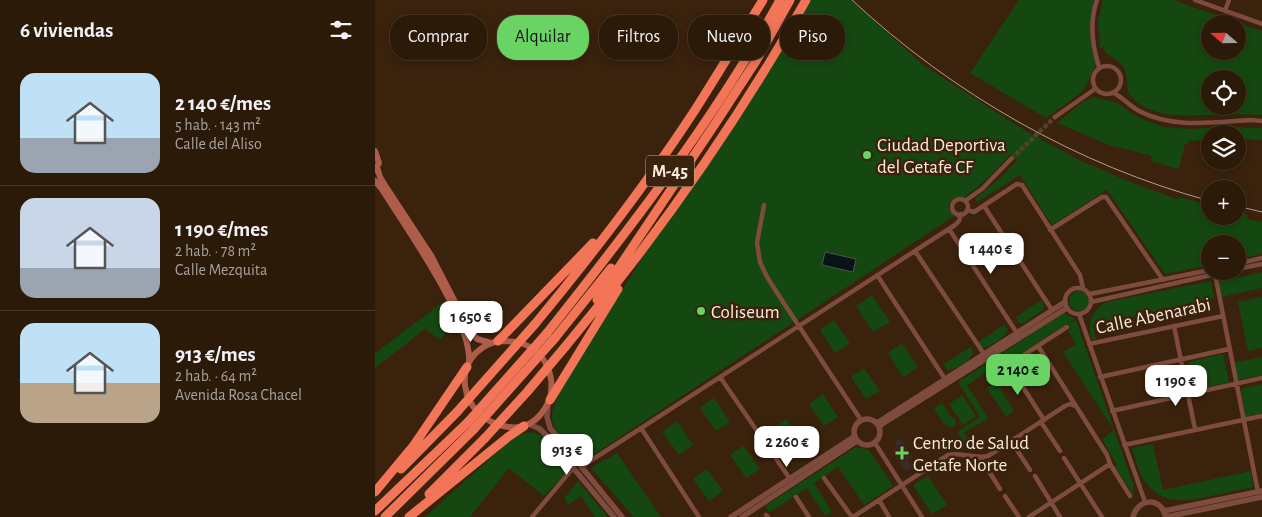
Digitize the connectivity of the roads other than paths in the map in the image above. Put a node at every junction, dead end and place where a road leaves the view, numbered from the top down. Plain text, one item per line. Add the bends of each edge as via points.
1 (780, 0) edge
2 (790, 0) edge
3 (806, 0) edge
4 (1097, 0) edge
5 (1195, 0) edge
6 (1229, 0) edge
7 (762, 1) edge
8 (1225, 11) junction
9 (1262, 24) edge
10 (1099, 67) junction
11 (1095, 88) junction
12 (1113, 93) junction
13 (1055, 117) tunnel mouth
14 (1262, 121) edge
15 (375, 151) edge
16 (1011, 159) tunnel mouth
17 (376, 169) edge
18 (375, 181) edge
19 (664, 198) junction
20 (965, 201) junction
21 (629, 204) junction
22 (764, 205) dead end
23 (984, 206) junction
24 (967, 210) junction
25 (961, 214) junction
26 (949, 229) junction
27 (1050, 230) junction
28 (915, 251) junction
29 (637, 258) junction
30 (1262, 258) edge
31 (1246, 262) edge
32 (1262, 264) edge
33 (1246, 268) edge
34 (1201, 272) edge
35 (877, 275) junction
36 (1201, 277) edge
37 (1163, 280) junction
38 (1216, 280) edge
39 (1083, 288) junction
40 (1090, 294) junction
41 (1091, 302) junction
42 (1066, 305) junction
43 (1052, 310) junction
44 (1079, 314) junction
45 (1223, 316) junction
46 (799, 326) junction
47 (1174, 326) junction
48 (1067, 327) dead end
49 (579, 330) junction
50 (1017, 333) junction
51 (551, 335) junction
52 (495, 342) junction
53 (1089, 344) junction
54 (1039, 346) junction
55 (1229, 349) junction
56 (984, 354) junction
57 (1181, 360) junction
58 (468, 366) junction
59 (720, 377) junction
60 (1100, 377) junction
61 (1262, 378) edge
62 (945, 379) junction
63 (1236, 384) junction
64 (1189, 394) junction
65 (549, 403) junction
66 (1076, 406) junction
67 (1112, 411) junction
68 (1262, 416) edge
69 (861, 420) junction
70 (1243, 420) junction
71 (1042, 421) junction
72 (878, 424) junction
73 (471, 426) junction
74 (524, 427) junction
75 (641, 428) junction
76 (1195, 429) junction
77 (546, 434) junction
78 (856, 439) junction
79 (1011, 441) junction
80 (875, 443) junction
81 (1124, 445) junction
82 (1060, 451) dead end
83 (980, 457) junction
84 (1064, 458) dead end
85 (1110, 464) junction
86 (581, 467) junction
87 (573, 468) junction
88 (1030, 470) dead end
89 (1035, 476) dead end
90 (824, 478) dead end
91 (790, 479) junction
92 (1081, 484) junction
93 (902, 485) junction
94 (1000, 489) dead end
95 (397, 490) junction
96 (375, 493) edge
97 (1261, 493) edge
98 (1005, 496) dead end
99 (1130, 496) dead end
100 (796, 497) dead end
101 (879, 500) junction
102 (1145, 502) junction
103 (1051, 503) junction
104 (375, 505) edge
105 (375, 511) edge
106 (1165, 515) edge
107 (385, 517) edge
108 (407, 517) edge
109 (531, 517) edge
110 (614, 517) edge
111 (622, 517) edge
112 (699, 517) edge
113 (731, 517) edge
114 (742, 517) edge
115 (809, 517) edge
116 (852, 517) edge
117 (889, 517) edge
118 (922, 517) edge
119 (1019, 517) edge
120 (1029, 517) edge
121 (1060, 517) edge
122 (1102, 517) edge
123 (1133, 517) edge

1 - 51 highway, M-45 via 705,122
2 - 19 highway, M-45 via 756,61
3 - 29 highway via 727,132
4 - 10 street via 1092,30
5 - 8 street
6 - 8 street
7 - 21 highway via 694,111
8 - 9 street
10 - 11 street via 1092,78
10 - 12 street via 1111,66 1120,73 1120,86
11 - 12 street via 1103,94
11 - 13 street
12 - 14 street via 1138,110 1169,122
15 - 17 main road via 378,158
16 - 20 street
17 - 52 main road via 437,266 470,332 477,339
18 - 58 main road via 442,286 466,337
19 - 49 highway
19 - 51 highway, M-45 via 625,251
20 - 24 street
20 - 25 street via 958,200 953,205 955,212
21 - 52 highway
21 - 96 highway, bridge via 535,324 457,412
22 - 46 street via 757,243 758,256 767,277
23 - 24 street via 974,212
23 - 27 street via 1017,184 1022,185
23 - 43 street
24 - 25 street
25 - 26 street via 959,221
26 - 28 street
26 - 50 street
27 - 37 street via 1106,197
27 - 39 street via 1080,275
28 - 35 street
28 - 56 street
29 - 49 highway
29 - 65 highway
30 - 31 street
32 - 33 street
34 - 37 street
35 - 46 street
35 - 62 street
36 - 41 street
37 - 40 street
38 - 45 street
39 - 40 street
39 - 42 street via 1074,288 1067,293
40 - 41 street
41 - 44 street via 1086,311
42 - 43 street
42 - 44 street
42 - 72 street
43 - 50 street
44 - 53 street
45 - 47 street, Calle Abenarabi
45 - 55 street
46 - 59 street
46 - 69 street
47 - 53 street, Calle Abenarabi
47 - 57 street
48 - 54 street
49 - 108 highway, bridge via 485,438
50 - 56 street
51 - 73 highway, M-45, bridge
52 - 58 main road via 478,350
52 - 65 main road via 515,341 527,345 545,360 553,388
53 - 60 street
54 - 66 street
54 - 71 street via 1011,366
55 - 57 street
55 - 63 street
56 - 62 street
57 - 60 street
57 - 64 street
58 - 74 main road via 467,391 480,416 491,423
58 - 96 highway via 414,445
59 - 75 street
59 - 91 street
60 - 67 street
61 - 63 street
62 - 72 street
63 - 64 street
63 - 70 street
64 - 67 street
64 - 76 street
65 - 74 main road via 540,416
65 - 86 street via 547,422 550,428
66 - 71 street via 1065,406
66 - 85 street
67 - 81 street
68 - 70 street
69 - 72 street via 870,419
69 - 78 street via 855,427
70 - 76 street
70 - 97 street
71 - 79 street
71 - 82 street
72 - 80 street via 879,437
73 - 95 highway, M-45
73 - 107 highway, M-45
74 - 77 street
74 - 77 street via 540,429
74 - 108 highway
75 - 86 street
75 - 112 street
76 - 81 street
77 - 87 street
78 - 80 street via 868,445
78 - 91 street
78 - 114 street
79 - 83 street via 988,456
79 - 88 street
80 - 93 street
81 - 102 street
83 - 93 street via 948,455
83 - 94 street
84 - 92 street
85 - 92 street
85 - 99 street
86 - 111 street
87 - 109 street
87 - 110 street
89 - 103 street
90 - 116 street
91 - 113 street
92 - 103 street
92 - 122 street
93 - 101 street
93 - 118 street
95 - 104 highway
95 - 105 highway, M-45
97 - 106 street
98 - 119 street
100 - 115 street
101 - 116 street
101 - 117 street
102 - 106 street via 1159,504
102 - 123 street via 1134,511
103 - 120 street
103 - 121 street

